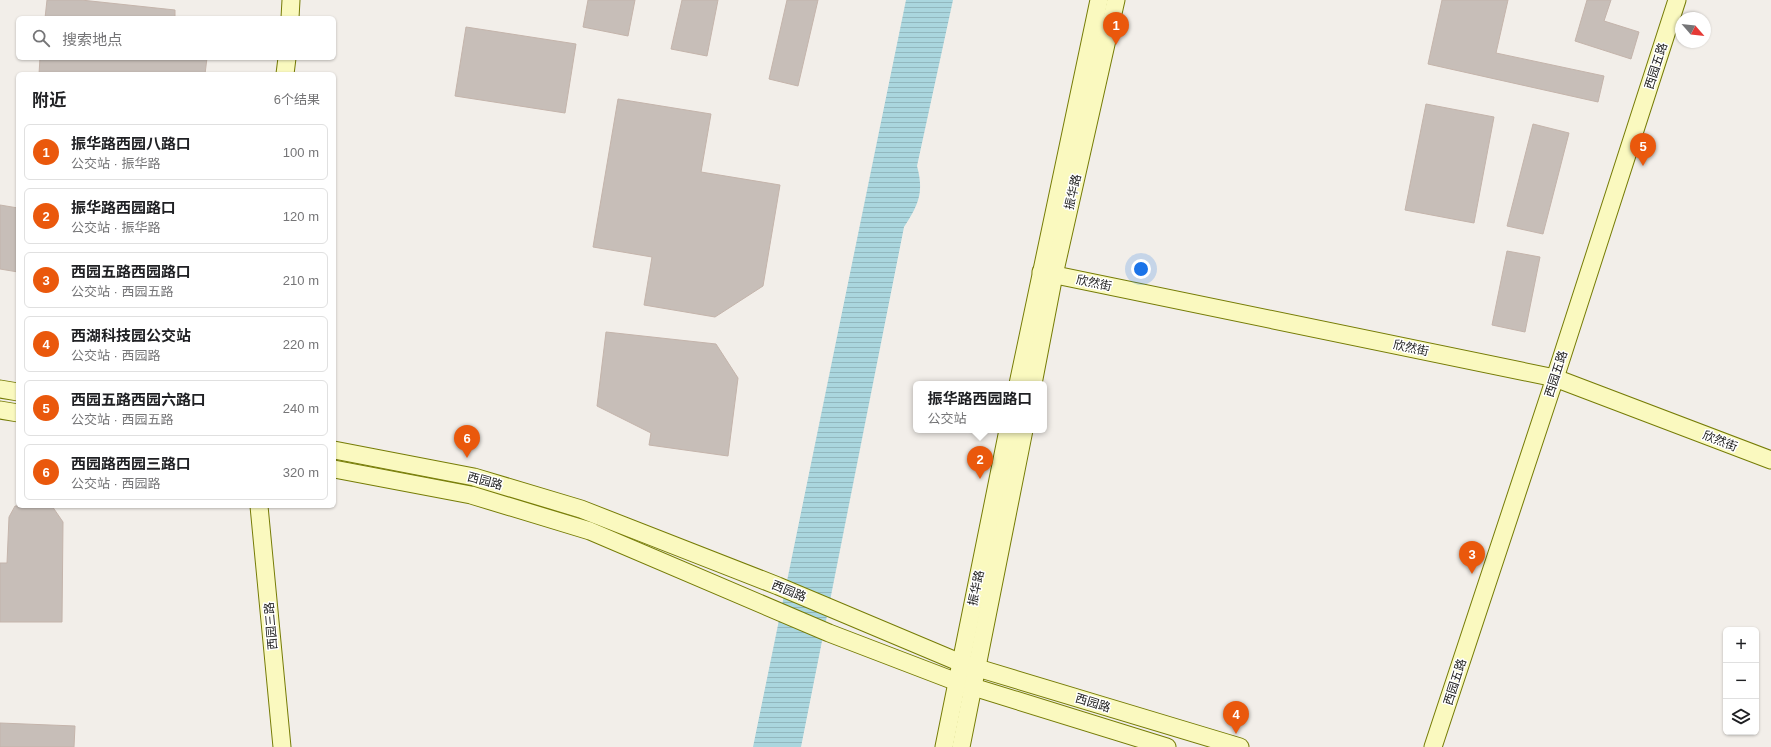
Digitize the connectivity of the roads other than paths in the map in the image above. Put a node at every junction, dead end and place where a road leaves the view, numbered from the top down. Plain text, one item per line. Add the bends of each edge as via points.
1 (291, 0) edge
2 (1099, 0) edge
3 (1116, 0) edge
4 (1677, 0) edge
5 (290, 16) edge
6 (287, 60) edge
7 (285, 72) edge
8 (1048, 274) junction
9 (1555, 378) junction
10 (1019, 381) edge
11 (1033, 381) edge
12 (0, 389) edge
13 (16, 392) edge
14 (0, 410) edge
15 (16, 413) edge
16 (1008, 433) edge
17 (1023, 433) edge
18 (336, 450) edge
19 (1771, 460) edge
20 (336, 469) edge
21 (260, 508) edge
22 (969, 666) junction
23 (965, 685) junction
24 (282, 747) edge
25 (944, 747) edge
26 (961, 747) edge
27 (1167, 747) edge
28 (1240, 747) edge
29 (1433, 747) edge

1 - 5 main road
2 - 8 main road, 振华路
3 - 8 main road, 振华路
4 - 9 main road, 西园五路
6 - 7 main road
8 - 9 main road, 欣然街
8 - 10 main road, 振华路
8 - 11 main road, 振华路
9 - 19 main road, 欣然街
9 - 29 main road, 西园五路
12 - 13 main road
14 - 15 main road
16 - 22 main road, 振华路
17 - 22 main road, 振华路
18 - 22 main road, 西园路 via 474,477 581,509 778,586
20 - 23 main road, 西园路 via 470,494 590,531 774,610
21 - 24 main road, 西园三路
22 - 23 main road, 振华路
22 - 28 main road, 西园路
23 - 25 main road, 振华路
23 - 26 main road, 振华路
23 - 27 main road, 西园路

